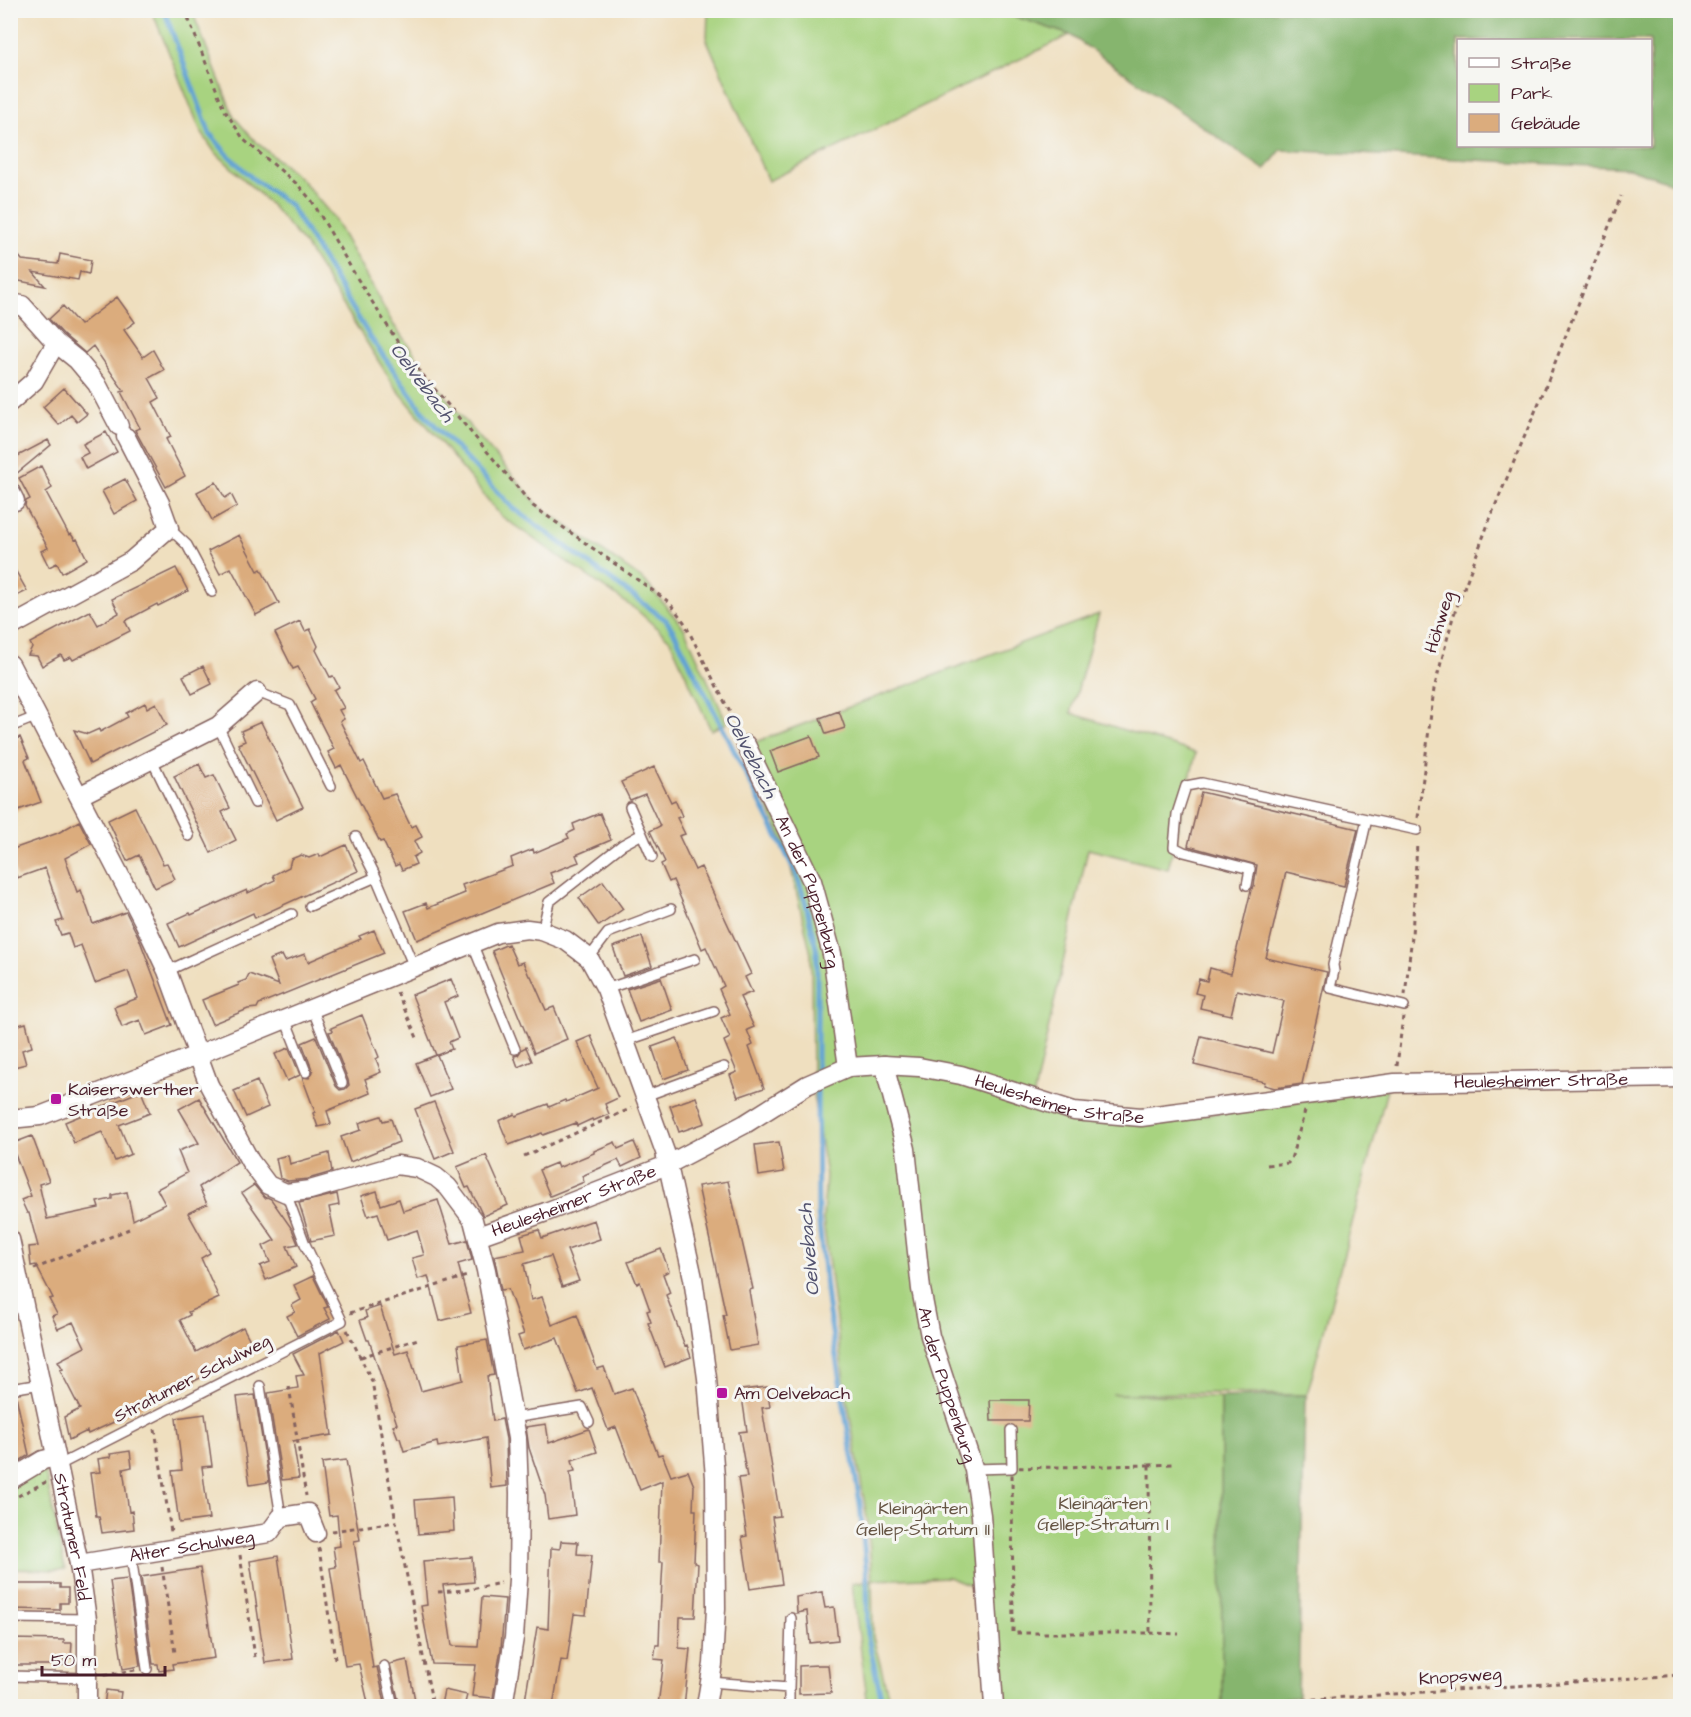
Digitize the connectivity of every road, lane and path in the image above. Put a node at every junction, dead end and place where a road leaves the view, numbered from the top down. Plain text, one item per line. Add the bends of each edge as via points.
1 (185, 10) edge
2 (1621, 196) dead end
3 (10, 303) edge
4 (57, 343) junction
5 (10, 402) edge
6 (169, 528) junction
7 (212, 592) dead end
8 (10, 627) edge
9 (10, 664) edge
10 (257, 692) joint
11 (38, 716) junction
12 (218, 726) junction
13 (10, 727) edge
14 (746, 745) joint
15 (152, 760) junction
16 (331, 786) dead end
17 (79, 796) junction
18 (255, 803) dead end
19 (630, 807) dead end
20 (1367, 819) junction
21 (1417, 830) junction
22 (642, 834) junction
23 (189, 836) dead end
24 (356, 837) dead end
25 (652, 857) dead end
26 (376, 877) junction
27 (1247, 885) dead end
28 (310, 906) dead end
29 (671, 909) dead end
30 (292, 914) dead end
31 (542, 931) junction
32 (472, 943) junction
33 (589, 958) junction
34 (694, 959) dead end
35 (414, 967) junction
36 (167, 971) junction
37 (391, 976) junction
38 (606, 989) junction
39 (1404, 1006) junction
40 (312, 1008) junction
41 (714, 1011) dead end
42 (285, 1019) junction
43 (418, 1040) dead end
44 (625, 1041) junction
45 (515, 1049) dead end
46 (197, 1055) junction
47 (884, 1065) junction
48 (724, 1067) dead end
49 (848, 1067) junction
50 (306, 1072) dead end
51 (1680, 1078) edge
52 (342, 1083) dead end
53 (1395, 1083) junction
54 (1310, 1094) junction
55 (646, 1099) junction
56 (10, 1119) edge
57 (524, 1156) dead end
58 (667, 1165) junction
59 (1268, 1165) dead end
60 (286, 1193) junction
61 (129, 1229) dead end
62 (478, 1236) junction
63 (10, 1239) edge
64 (486, 1270) junction
65 (18, 1273) junction
66 (17, 1298) edge
67 (341, 1319) junction
68 (421, 1338) dead end
69 (361, 1357) junction
70 (41, 1384) junction
71 (260, 1386) dead end
72 (289, 1386) dead end
73 (10, 1389) edge
74 (513, 1418) junction
75 (589, 1422) dead end
76 (155, 1429) dead end
77 (1011, 1430) dead end
78 (58, 1464) junction
79 (1174, 1464) dead end
80 (1149, 1465) junction
81 (973, 1468) junction
82 (1012, 1468) junction
83 (10, 1480) edge
84 (10, 1500) edge
85 (308, 1513) junction
86 (281, 1517) junction
87 (396, 1522) junction
88 (316, 1533) junction
89 (238, 1538) junction
90 (166, 1550) junction
91 (131, 1555) junction
92 (79, 1564) junction
93 (518, 1579) junction
94 (438, 1592) dead end
95 (10, 1618) edge
96 (87, 1618) junction
97 (791, 1618) dead end
98 (1150, 1633) junction
99 (1179, 1634) dead end
100 (175, 1653) dead end
101 (255, 1657) dead end
102 (335, 1659) dead end
103 (384, 1666) dead end
104 (147, 1669) joint
105 (1680, 1675) edge
106 (10, 1676) edge
107 (87, 1676) junction
108 (710, 1682) junction
109 (789, 1688) junction
110 (87, 1707) edge
111 (393, 1707) edge
112 (433, 1707) edge
113 (503, 1707) edge
114 (706, 1707) edge
115 (789, 1707) edge
116 (994, 1707) edge
117 (1241, 1707) edge

1 - 14 path via 224,110 244,140 312,201 414,363 533,506 669,602 684,622
2 - 21 path, Höhweg via 1453,617 1434,689
3 - 4 street via 22,305
4 - 5 street via 34,381
4 - 6 street via 97,384 160,503
6 - 7 lane via 187,545
6 - 8 street via 131,561
9 - 11 street
10 - 12 street
10 - 16 lane via 290,705
11 - 13 lane
11 - 17 street
12 - 15 street
12 - 18 lane
14 - 49 street, An der Puppenburg via 812,881 832,954
15 - 17 street
15 - 23 lane
17 - 36 street
19 - 22 lane
20 - 21 lane
20 - 27 lane via 1202,783 1186,786 1176,814 1174,846 1250,869
20 - 39 lane via 1330,988
21 - 39 path, Höhweg
22 - 25 lane
22 - 31 lane via 549,902
24 - 26 lane
26 - 28 lane
26 - 35 lane
29 - 33 lane via 609,933
30 - 36 lane
31 - 32 street via 498,933
31 - 33 street via 566,940
32 - 35 street
32 - 45 lane
33 - 38 street
34 - 38 lane
35 - 37 street
36 - 46 street
37 - 40 street
37 - 43 path
38 - 44 street
39 - 53 path, Höhweg
40 - 42 street
40 - 52 lane
41 - 44 lane
42 - 46 street
42 - 50 lane
44 - 55 street
46 - 56 street via 40,1116
46 - 60 street via 250,1161 268,1185
47 - 49 street, Heulesheimer Straße
47 - 54 street, Heulesheimer Straße via 961,1075 1074,1111 1141,1117
47 - 81 street, An der Puppenburg via 906,1149 930,1336
48 - 55 lane
49 - 58 street, Heulesheimer Straße via 807,1085 745,1124
51 - 53 street, Heulesheimer Straße
53 - 54 street, Heulesheimer Straße
54 - 59 path via 1291,1159 1288,1163
55 - 57 path
55 - 58 street
58 - 62 street, Heulesheimer Straße
58 - 108 street via 693,1278 707,1378 715,1477 716,1608
60 - 62 street via 397,1165 417,1168 448,1186 473,1220
60 - 67 lane
61 - 65 path via 40,1268
62 - 64 street
63 - 65 street, Stratumer Feld
64 - 67 path
64 - 74 street
65 - 66 street, Stratumer Feld
66 - 70 street, Stratumer Feld
67 - 69 path
67 - 78 lane, Stratumer Schulweg
68 - 69 path
69 - 87 path via 379,1412
70 - 73 lane
70 - 78 street, Stratumer Feld
71 - 86 lane
72 - 85 path
74 - 75 lane via 582,1407
74 - 93 street via 519,1493
76 - 90 path
77 - 82 lane
78 - 83 street, Stratumer Feld via 43,1460
78 - 84 path via 47,1482
78 - 92 street, Stratumer Feld
79 - 80 path
80 - 82 path
80 - 98 path
81 - 82 lane
81 - 116 street, An der Puppenburg via 981,1515
82 - 98 path via 1013,1634
85 - 86 street
85 - 88 street
86 - 89 street, Alter Schulweg via 269,1533
87 - 88 path
87 - 112 path
88 - 102 path
89 - 90 street, Alter Schulweg
89 - 101 path
90 - 91 street, Alter Schulweg
90 - 100 path
91 - 92 street, Alter Schulweg
91 - 104 lane
92 - 96 street, Stratumer Feld
93 - 94 path
93 - 113 street
95 - 96 lane, Stratumer Feld
96 - 107 street, Stratumer Feld
97 - 109 lane
98 - 99 path
103 - 111 lane
104 - 107 path
105 - 117 path, Knopsweg
106 - 107 lane
107 - 110 street, Stratumer Feld
108 - 109 lane
108 - 114 street
109 - 115 lane

